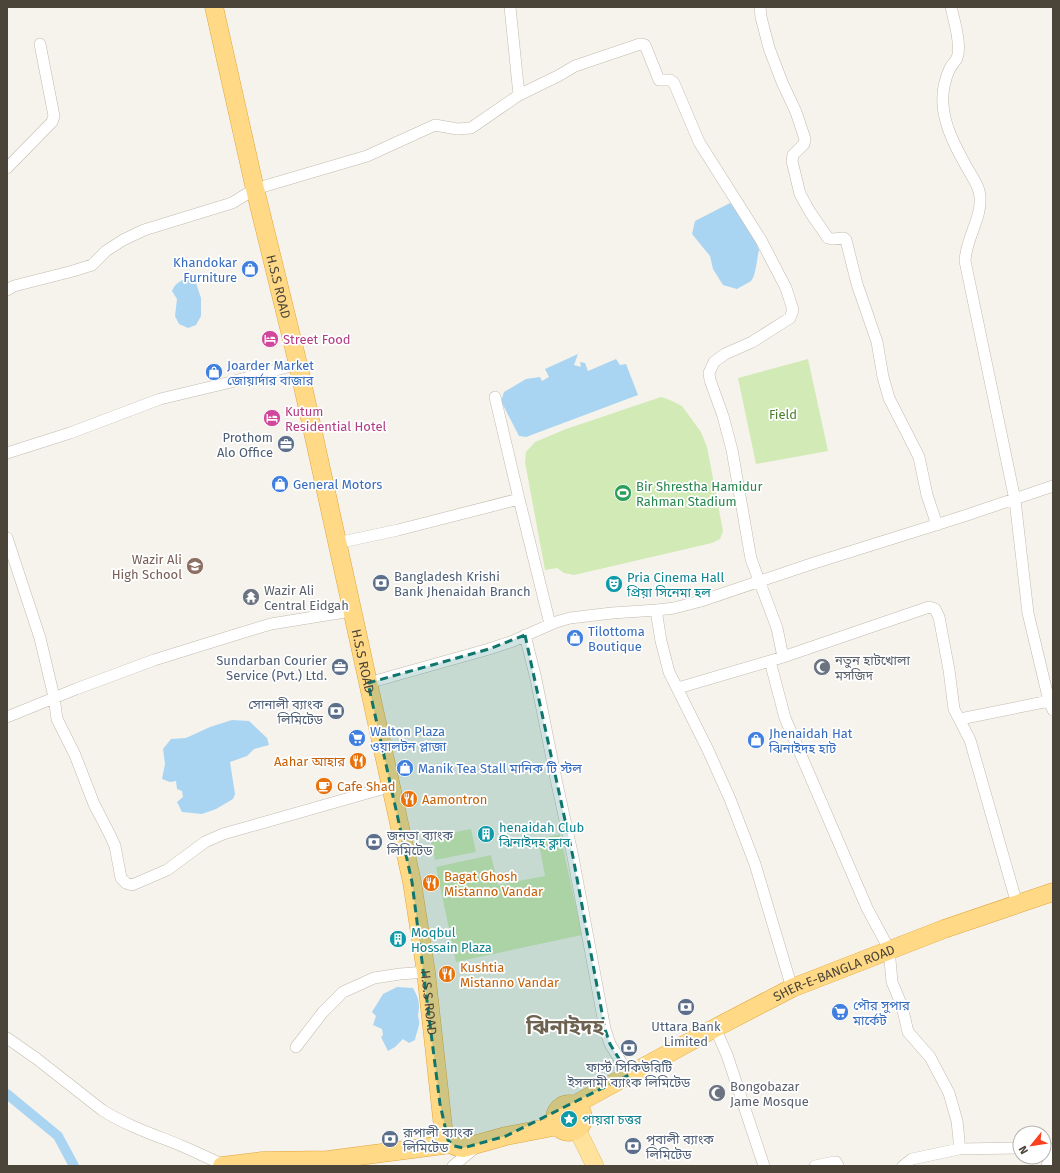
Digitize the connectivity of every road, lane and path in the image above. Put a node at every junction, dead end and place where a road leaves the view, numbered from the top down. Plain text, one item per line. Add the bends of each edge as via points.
1 (214, 7) edge
2 (510, 7) edge
3 (760, 7) edge
4 (951, 7) edge
5 (40, 44) dead end
6 (519, 95) junction
7 (7, 168) edge
8 (255, 188) junction
9 (7, 290) edge
10 (298, 364) junction
11 (495, 397) dead end
12 (7, 453) edge
13 (1053, 486) edge
14 (520, 499) junction
15 (1015, 500) junction
16 (937, 525) junction
17 (7, 538) edge
18 (337, 543) junction
19 (760, 581) junction
20 (656, 610) junction
21 (351, 611) junction
22 (550, 624) junction
23 (525, 635) junction
24 (784, 657) junction
25 (770, 661) junction
26 (368, 683) junction
27 (678, 688) junction
28 (54, 698) junction
29 (1051, 705) edge
30 (7, 717) edge
31 (960, 720) junction
32 (392, 786) junction
33 (1053, 892) edge
34 (1017, 904) junction
35 (889, 950) junction
36 (426, 972) junction
37 (792, 988) junction
38 (715, 1028) junction
39 (7, 1038) edge
40 (296, 1047) dead end
41 (627, 1076) junction
42 (570, 1120) junction
43 (451, 1144) junction
44 (479, 1144) junction
45 (1012, 1148) edge
46 (1053, 1148) edge
47 (958, 1149) junction
48 (323, 1163) edge
49 (223, 1166) edge
50 (453, 1166) edge
51 (587, 1166) edge
52 (595, 1166) edge
53 (764, 1166) edge
54 (815, 1166) edge
55 (838, 1166) edge
56 (903, 1166) edge
57 (1047, 1166) edge

1 - 8 highway, H.S.S ROAD
2 - 6 street
3 - 16 street via 769,48 805,139 792,160 800,194 828,238 846,240 857,284 877,342 889,398 919,457
4 - 15 street via 958,47 957,58 950,68 943,89 943,105 953,141 980,194 981,204 965,261
5 - 7 street via 54,116 52,122
6 - 8 street via 471,128 457,129 435,125 367,156
6 - 19 street via 575,66 640,44 645,45 659,80 670,80 674,83 699,142 752,224 779,274 793,310 791,316 752,342 725,354 714,362 710,373 729,437 751,559
8 - 9 street via 232,203 144,230 106,251 92,265
8 - 10 highway, H.S.S ROAD
10 - 12 street via 160,399 70,433
10 - 18 highway, H.S.S ROAD
11 - 14 street
13 - 15 street
14 - 18 street
14 - 22 street
15 - 16 street
15 - 29 street via 1028,613
16 - 19 street
17 - 28 street via 40,638
18 - 21 highway, H.S.S ROAD
19 - 20 street via 701,601
19 - 24 street via 777,628
20 - 22 street via 587,615
20 - 27 street via 668,667
21 - 26 highway, H.S.S ROAD
21 - 28 street via 271,624 250,630 154,660
22 - 23 street
23 - 26 street via 489,649
23 - 41 street via 573,857 605,1030
24 - 25 street
24 - 31 street via 929,607 935,609 939,617 954,709
25 - 27 street
25 - 35 street via 785,718 867,908
26 - 32 highway, H.S.S ROAD
27 - 37 street via 716,768 754,864
28 - 30 street
28 - 32 street via 57,719 115,846 121,878 132,885 168,870 205,842 223,834
29 - 31 street
31 - 34 street via 972,747
32 - 36 highway, H.S.S ROAD via 412,882
33 - 34 highway, SHER-E-BANGLA ROAD
34 - 35 highway, SHER-E-BANGLA ROAD
35 - 37 highway, SHER-E-BANGLA ROAD
35 - 47 street via 892,982 902,1006 908,1032 930,1057 949,1093 957,1121
36 - 40 street via 374,978 343,992
36 - 43 highway, H.S.S ROAD via 443,1127
37 - 38 highway, SHER-E-BANGLA ROAD
38 - 41 highway, SHER-E-BANGLA ROAD
38 - 53 street via 728,1055
39 - 49 street via 112,1117
41 - 42 highway, SHER-E-BANGLA ROAD
42 - 44 highway
42 - 51 main road
42 - 52 main road
43 - 44 highway via 463,1148
43 - 48 highway
44 - 50 street
45 - 47 street
46 - 57 street
47 - 56 street via 912,1159
48 - 49 highway via 262,1161
54 - 55 street via 836,1162

